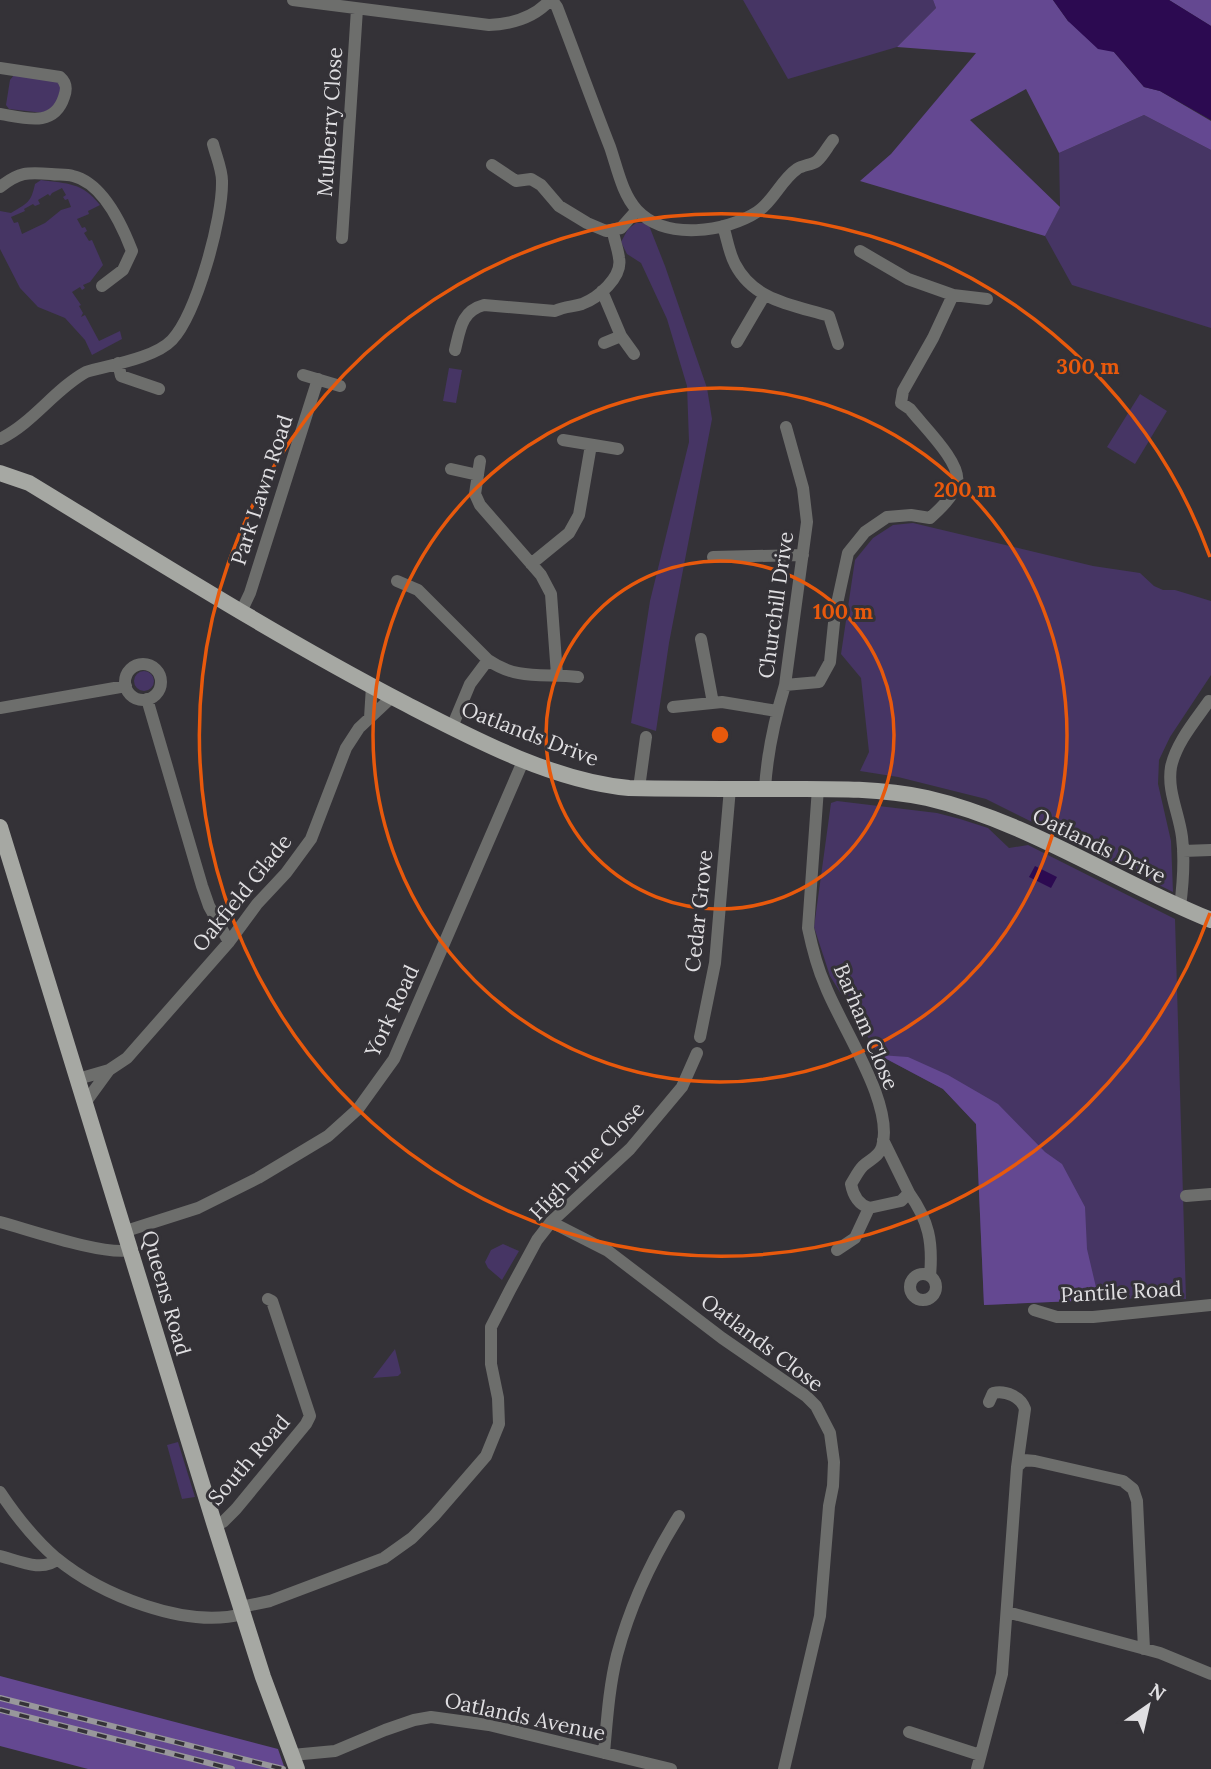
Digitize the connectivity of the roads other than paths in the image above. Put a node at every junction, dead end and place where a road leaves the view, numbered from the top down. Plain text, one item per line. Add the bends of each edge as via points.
1 (293, 0) edge
2 (551, 0) edge
3 (357, 9) junction
4 (0, 68) edge
5 (0, 114) edge
6 (833, 140) dead end
7 (213, 144) dead end
8 (492, 165) dead end
9 (0, 187) edge
10 (637, 210) junction
11 (723, 226) junction
12 (612, 231) junction
13 (342, 238) dead end
14 (860, 251) dead end
15 (102, 286) dead end
16 (602, 291) junction
17 (953, 295) junction
18 (764, 296) junction
19 (987, 299) dead end
20 (621, 336) junction
21 (737, 342) dead end
22 (604, 343) dead end
23 (838, 344) dead end
24 (455, 349) dead end
25 (634, 354) dead end
26 (118, 363) junction
27 (303, 375) dead end
28 (318, 379) junction
29 (340, 386) dead end
30 (159, 389) dead end
31 (786, 427) dead end
32 (0, 439) edge
33 (563, 440) dead end
34 (591, 445) junction
35 (618, 449) dead end
36 (480, 461) dead end
37 (451, 469) dead end
38 (0, 473) edge
39 (478, 475) junction
40 (803, 555) junction
41 (713, 557) dead end
42 (531, 564) junction
43 (397, 581) dead end
44 (241, 612) junction
45 (701, 639) dead end
46 (488, 660) junction
47 (557, 675) junction
48 (578, 677) dead end
49 (785, 685) junction
50 (126, 686) junction
51 (373, 686) junction
52 (392, 697) junction
53 (147, 699) junction
54 (1209, 701) dead end
55 (713, 703) junction
56 (673, 707) dead end
57 (0, 708) edge
58 (777, 710) junction
59 (370, 718) junction
60 (452, 727) junction
61 (646, 737) dead end
62 (524, 759) junction
63 (639, 788) junction
64 (730, 788) junction
65 (818, 788) junction
66 (765, 789) junction
67 (0, 827) edge
68 (1211, 850) edge
69 (1183, 851) junction
70 (1180, 908) junction
71 (1211, 920) edge
72 (229, 942) junction
73 (700, 1037) dead end
74 (697, 1053) dead end
75 (109, 1070) junction
76 (78, 1079) junction
77 (85, 1103) junction
78 (883, 1139) junction
79 (909, 1192) junction
80 (1211, 1194) edge
81 (1186, 1196) dead end
82 (869, 1208) junction
83 (0, 1222) edge
84 (551, 1222) junction
85 (126, 1231) junction
86 (131, 1250) junction
87 (837, 1250) dead end
88 (930, 1276) dead end
89 (268, 1299) dead end
90 (1211, 1306) edge
91 (1034, 1310) dead end
92 (989, 1402) dead end
93 (1017, 1467) junction
94 (0, 1492) edge
95 (679, 1516) dead end
96 (215, 1526) junction
97 (0, 1556) edge
98 (57, 1559) junction
99 (242, 1611) junction
100 (1007, 1612) junction
101 (1144, 1649) junction
102 (1211, 1674) edge
103 (909, 1732) dead end
104 (604, 1753) junction
105 (980, 1755) junction
106 (295, 1764) edge
107 (671, 1769) edge
108 (785, 1769) edge
109 (977, 1769) edge

1 - 3 street
2 - 3 street via 524,18 500,24
2 - 10 street
3 - 13 street, Mulberry Close
4 - 5 street via 60,77 67,90 62,104 45,119
6 - 11 street via 816,162 799,168 782,183 760,211
7 - 26 street via 222,178 221,195 201,282 173,339 161,349
8 - 12 street via 516,181 531,179 559,206
9 - 15 street via 23,173 34,172 75,176 99,193 132,251 123,270
10 - 11 street via 665,226 684,230
10 - 12 street
11 - 18 street via 734,262 746,281
12 - 16 street via 620,262
14 - 17 street via 908,279
16 - 20 street
16 - 24 street via 582,304 555,311 477,307 461,321
17 - 19 street
17 - 49 street via 901,403 955,464 957,482 946,503 930,518 887,517 864,532 848,553 830,662 819,682
18 - 21 street
18 - 23 street via 829,316
20 - 22 street
20 - 25 street
26 - 30 street via 121,376
26 - 32 street via 75,377
27 - 28 street
28 - 29 street
28 - 44 street, Park Lawn Road
31 - 40 street, Churchill Drive via 804,499
33 - 34 street
34 - 35 street
34 - 42 street via 579,515 569,533
36 - 39 street
37 - 39 street
38 - 44 main road, Oatlands Drive via 29,483
39 - 42 street via 475,494 480,505
40 - 41 street
40 - 49 street, Churchill Drive
42 - 47 street via 551,594
43 - 46 street via 418,590
44 - 51 main road, Oatlands Drive
45 - 55 street
46 - 47 street via 525,676
46 - 60 street via 470,684
47 - 48 street
49 - 58 street, Churchill Drive
50 - 53 street via 131,695
50 - 53 street via 131,670 141,664 153,667 160,676 160,688
50 - 57 street
51 - 52 main road, Oatlands Drive
51 - 59 street
52 - 59 street, Oakfield Glade
52 - 60 main road, Oatlands Drive
53 - 72 street via 209,906
54 - 69 street via 1171,765 1170,786
55 - 56 street
55 - 58 street
58 - 66 street, Churchill Drive
59 - 72 street, Oakfield Glade via 346,748 311,839
60 - 62 main road, Oatlands Drive
61 - 63 street
62 - 63 main road, Oatlands Drive via 576,778
62 - 85 street, York Road via 394,1059 358,1109 328,1136 258,1178 198,1208
63 - 64 main road, Oatlands Drive
64 - 66 main road, Oatlands Drive
64 - 73 street, Cedar Grove via 715,963
65 - 66 main road, Oatlands Drive
65 - 70 main road, Oatlands Drive via 887,791 969,810 1042,840
65 - 78 street, Barham Close via 808,928 824,984 874,1088
67 - 76 main road, Queens Road
68 - 69 street
69 - 70 street
70 - 71 main road, Oatlands Drive
72 - 75 street, Oakfield Glade via 127,1058
74 - 84 street, High Pine Close via 682,1087 630,1149
75 - 76 street, Oakfield Glade
75 - 77 street, Oakfield Glade
76 - 77 main road, Queens Road
77 - 85 main road, Queens Road
78 - 79 street, Barham Close
78 - 82 street via 880,1152 851,1184 853,1194
79 - 82 street via 901,1201
79 - 88 street, Barham Close via 928,1229
80 - 81 street
82 - 87 street via 855,1238
83 - 86 street via 93,1247
84 - 99 street, High Pine Close via 491,1327 499,1424 486,1456 434,1516 396,1550 366,1566
84 - 108 street, Oatlands Close via 608,1251 806,1396 830,1433 833,1486 820,1616
85 - 86 main road, Queens Road
86 - 96 main road, Queens Road
89 - 96 street, South Road via 310,1416 236,1509
90 - 91 street, Pantile Road via 1093,1317 1057,1317
92 - 93 street via 998,1391 1022,1401 1025,1409
93 - 100 street
93 - 101 street via 1024,1460 1035,1461 1123,1481 1133,1489
94 - 98 street, High Pine Close via 28,1531
95 - 104 street via 656,1553 617,1655
96 - 99 main road, Queens Road
97 - 98 street via 44,1566
98 - 99 street, High Pine Close via 154,1608 215,1617
99 - 106 main road, Queens Road
100 - 101 street
100 - 105 street via 1002,1674
101 - 102 street
103 - 105 street
104 - 106 street, Oatlands Avenue via 489,1724 432,1717
104 - 107 street, Oatlands Avenue
105 - 109 street

